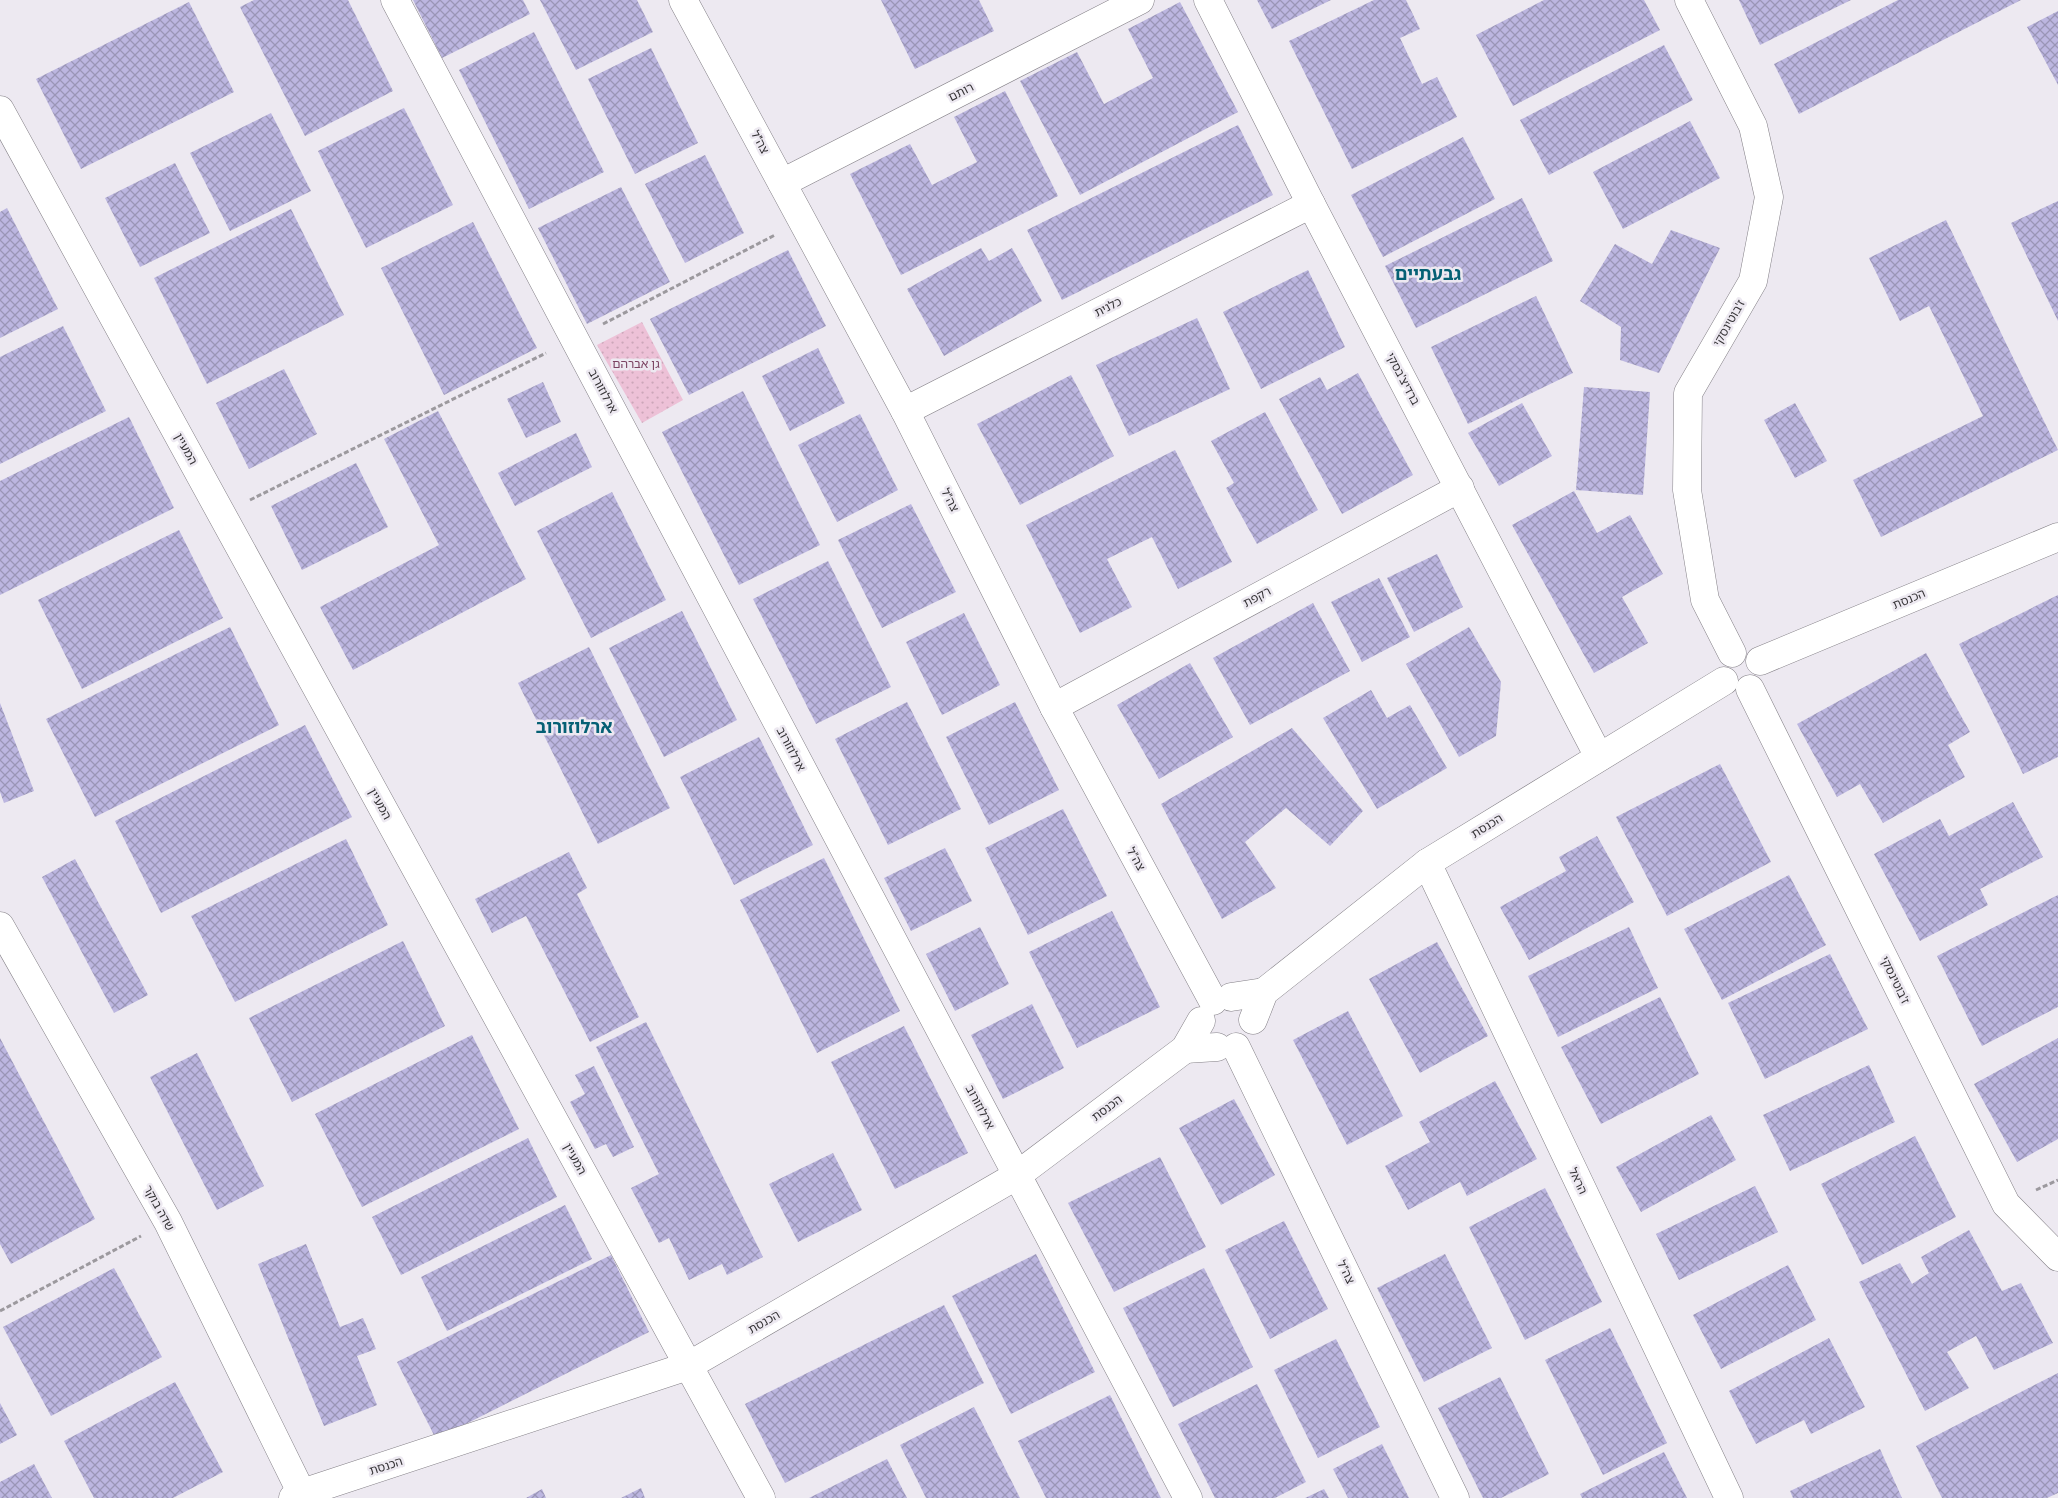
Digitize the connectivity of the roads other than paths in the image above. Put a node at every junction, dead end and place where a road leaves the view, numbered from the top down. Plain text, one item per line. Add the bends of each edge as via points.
1 (395, 0) edge
2 (683, 0) edge
3 (1140, 0) edge
4 (1208, 0) edge
5 (1689, 0) edge
6 (0, 110) edge
7 (782, 183) junction
8 (1311, 204) junction
9 (905, 410) junction
10 (1460, 488) junction
11 (2058, 537) edge
12 (1732, 653) junction
13 (1760, 661) junction
14 (1724, 681) junction
15 (1750, 689) junction
16 (1054, 706) junction
17 (1599, 757) junction
18 (1427, 864) junction
19 (0, 926) edge
20 (1264, 992) junction
21 (1215, 1006) junction
22 (1253, 1020) junction
23 (1227, 1047) junction
24 (1185, 1049) junction
25 (1016, 1176) junction
26 (2058, 1257) edge
27 (688, 1366) junction
28 (300, 1496) edge
29 (761, 1498) edge
30 (1188, 1498) edge
31 (1455, 1498) edge
32 (1729, 1498) edge

1 - 25 street, ארלוזורוב
2 - 7 street, צה"ל
3 - 7 street, רותם
4 - 8 street, ברדיצ'בסקי
5 - 12 street, ז'בוטינסקי via 1753,126 1769,197 1753,281 1688,394 1687,490 1705,600
6 - 27 street, המעיין
7 - 9 street, צה"ל
8 - 9 street, כלנית
8 - 10 street, ברדיצ'בסקי
9 - 16 street, צה"ל
10 - 16 street, רקפת
10 - 17 street, ברדיצ'בסקי
11 - 13 street, הכנסת
12 - 13 street via 1744,650
12 - 14 street via 1723,662
13 - 15 street via 1760,681
14 - 15 street via 1739,691
14 - 17 street, הכנסת
15 - 26 street, ז'בוטינסקי via 2006,1204
16 - 21 street, צה"ל
17 - 18 street, הכנסת
18 - 20 street, הכנסת
18 - 32 street, הראל
19 - 28 street, שדה בוקר via 168,1222
20 - 21 street
20 - 22 street
21 - 22 street via 1246,1005
21 - 23 street via 1201,1027 1207,1040
21 - 24 street
22 - 23 street via 1247,1039
23 - 24 street
23 - 31 street, צה"ל
24 - 25 street, הכנסת
25 - 27 street, הכנסת
25 - 30 street, ארלוזורוב
27 - 28 street, הכנסת
27 - 29 street, המעיין

